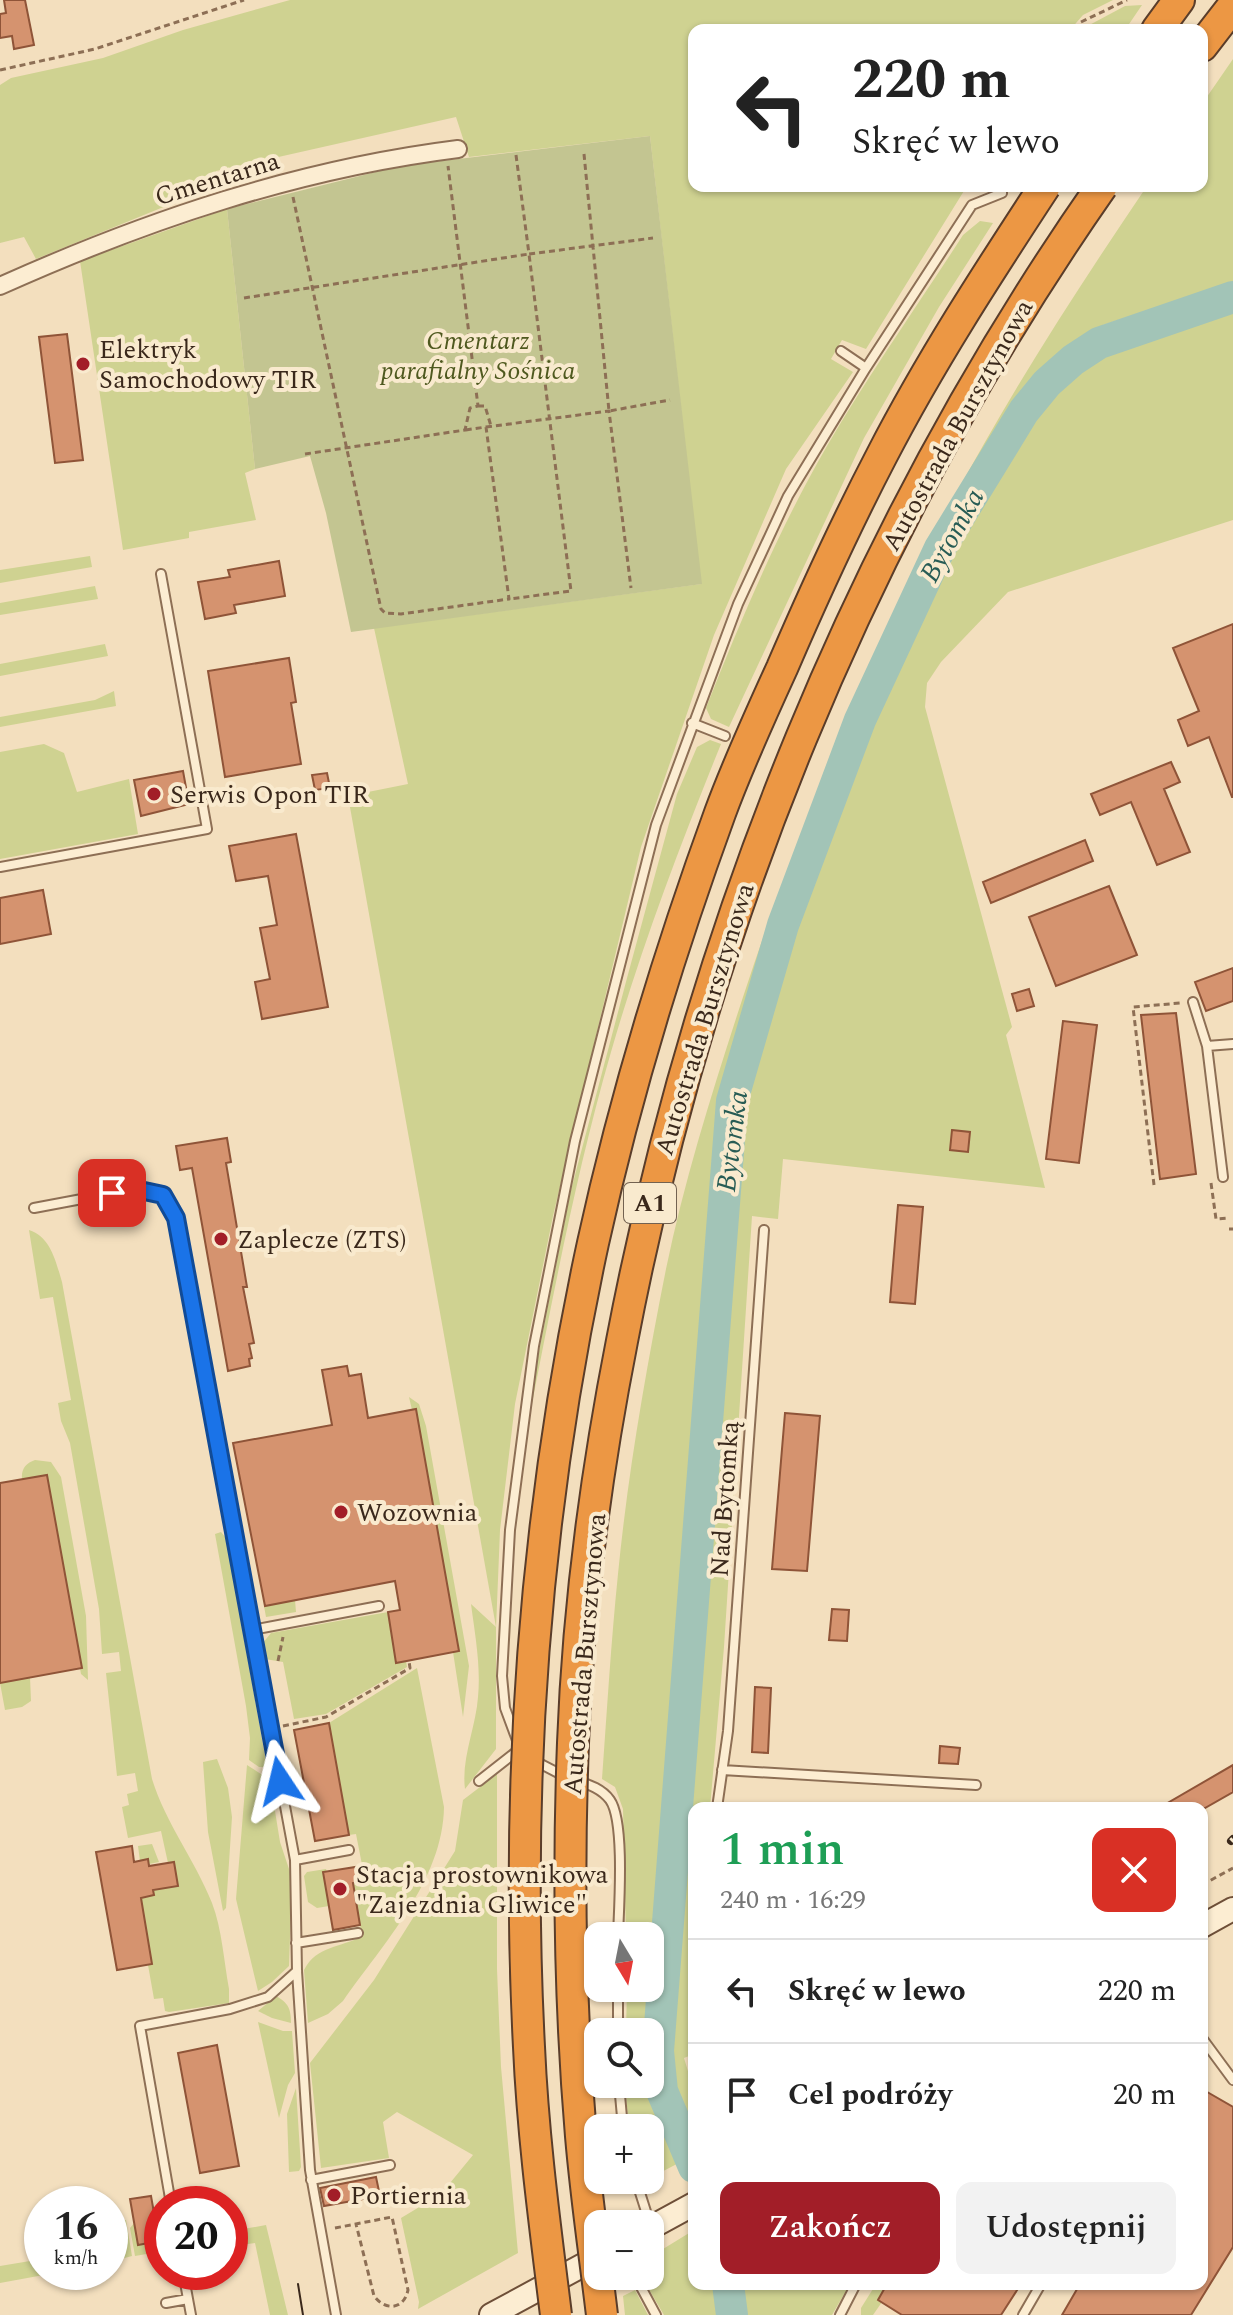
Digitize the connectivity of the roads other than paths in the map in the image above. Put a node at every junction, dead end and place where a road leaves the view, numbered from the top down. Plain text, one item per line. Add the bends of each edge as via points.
1 (1179, 0) edge
2 (1233, 6) edge
3 (1161, 24) edge
4 (1208, 38) edge
5 (452, 149) road end
6 (1041, 192) edge
7 (1098, 192) edge
8 (1002, 193) dead end
9 (0, 286) edge
10 (841, 351) dead end
11 (866, 368) junction
12 (161, 574) dead end
13 (692, 723) junction
14 (725, 736) dead end
15 (0, 867) edge
16 (1193, 1002) road end
17 (1233, 1044) edge
18 (1207, 1046) junction
19 (1223, 1177) road end
20 (34, 1208) dead end
21 (764, 1230) dead end
22 (379, 1606) dead end
23 (252, 1630) junction
24 (522, 1748) junction
25 (722, 1770) junction
26 (479, 1781) dead end
27 (976, 1785) dead end
28 (718, 1802) edge
29 (349, 1850) dead end
30 (295, 1860) junction
31 (1233, 1909) edge
32 (618, 1922) edge
33 (1208, 1923) edge
34 (358, 1933) dead end
35 (296, 1943) junction
36 (297, 1971) junction
37 (1208, 2046) edge
38 (1233, 2080) edge
39 (390, 2165) dead end
40 (311, 2180) junction
41 (168, 2186) edge
42 (688, 2207) edge
43 (664, 2219) edge
44 (584, 2265) edge
45 (186, 2290) edge
46 (643, 2290) edge
47 (853, 2290) edge
48 (1038, 2290) edge
49 (188, 2299) junction
50 (166, 2303) dead end
51 (191, 2315) edge
52 (336, 2315) edge
53 (491, 2315) edge
54 (556, 2315) edge
55 (602, 2315) edge
56 (656, 2315) edge
57 (840, 2315) edge
58 (1023, 2315) edge

1 - 3 highway
2 - 4 highway
5 - 9 street, Cmentarna via 289,180 193,208
6 - 54 highway, Autostrada Bursztynowa / A1, bridge via 883,451 761,714 671,957 592,1246 547,1528 528,1750 529,2046
7 - 55 highway, Autostrada Bursztynowa / A1, bridge via 1039,278 932,462 806,725 716,967 640,1246 603,1443 573,1739 575,2041
8 - 11 lane via 972,205
10 - 11 lane
11 - 13 lane via 788,496
12 - 15 lane via 207,829
13 - 14 lane
13 - 24 lane via 629,925 575,1141 534,1346 510,1530 502,1676 505,1708
16 - 18 lane
17 - 18 lane
18 - 19 lane
20 - 23 lane via 135,1189 163,1195 176,1218
21 - 25 lane, Nad Bytomką
22 - 23 lane
23 - 30 lane
24 - 26 lane
24 - 32 lane via 552,1772 598,1788 612,1801 619,1849
25 - 27 lane
25 - 28 lane, Nad Bytomką
29 - 30 lane
30 - 35 lane
31 - 33 main road
34 - 35 lane
35 - 36 lane
36 - 40 lane
36 - 41 lane via 268,1997 140,2026
37 - 38 lane
39 - 40 lane
40 - 52 lane
42 - 43 main road
44 - 53 main road
45 - 49 lane
46 - 56 lane
47 - 57 lane
48 - 58 lane
49 - 50 lane
49 - 51 lane

